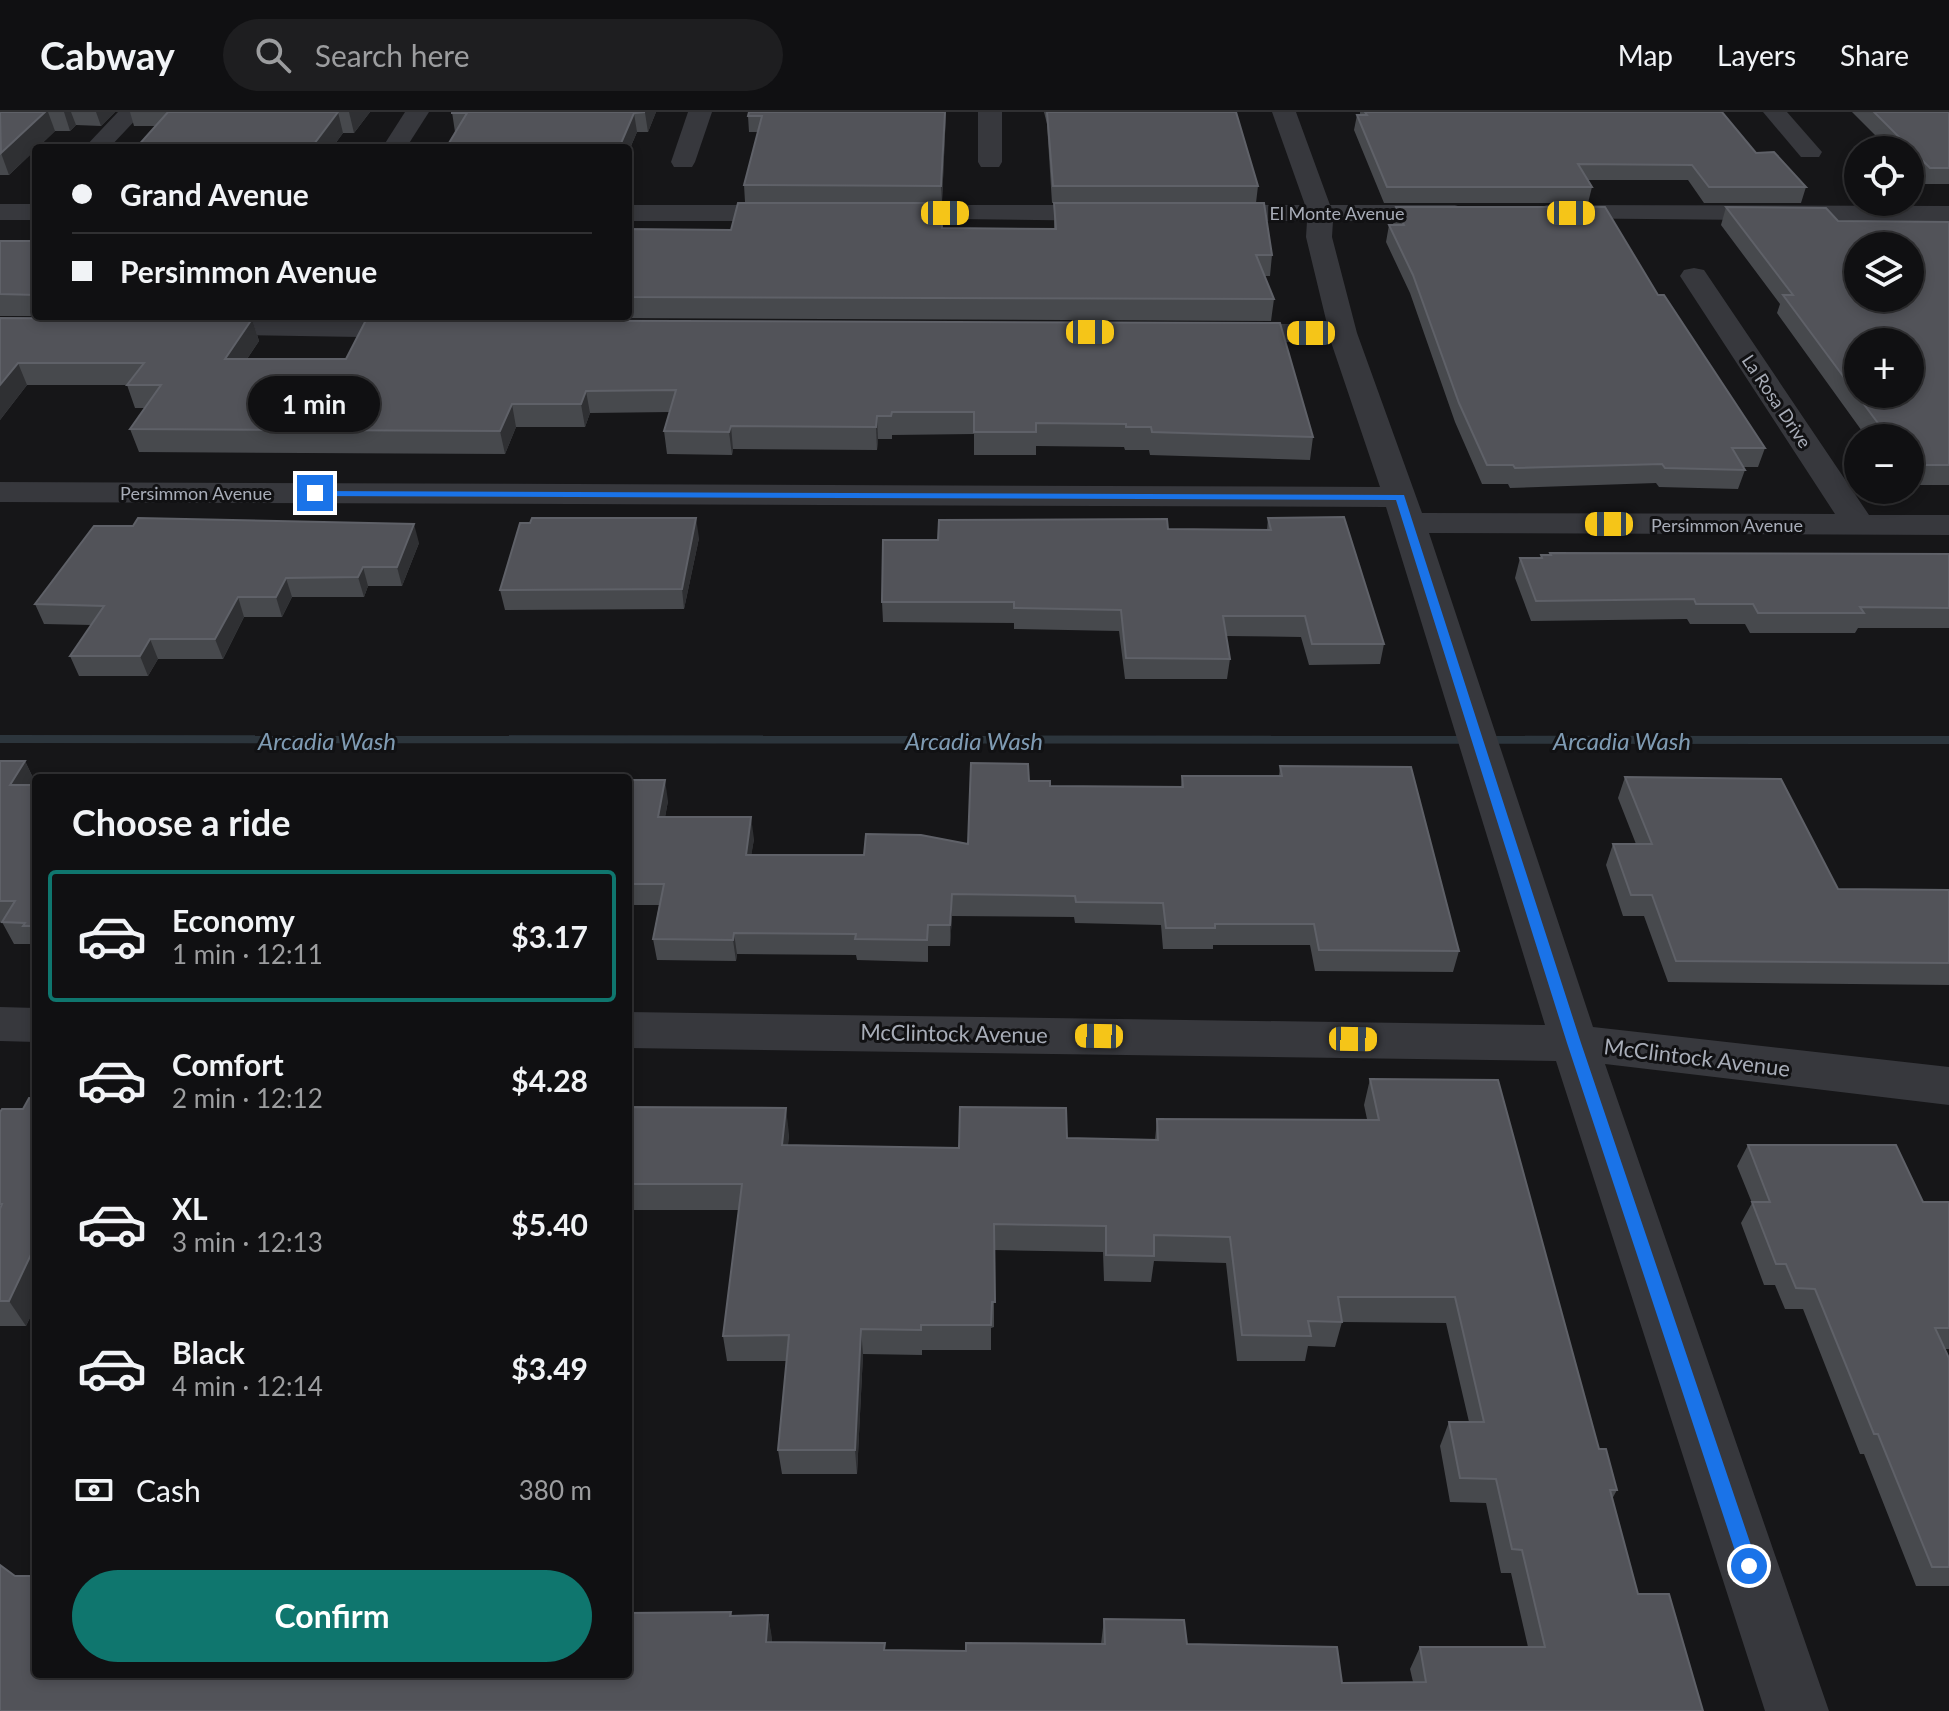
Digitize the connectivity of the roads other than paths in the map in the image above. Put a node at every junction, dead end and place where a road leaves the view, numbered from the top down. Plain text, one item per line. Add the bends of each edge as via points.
1 (131, 112) edge
2 (417, 112) edge
3 (700, 112) edge
4 (990, 112) edge
5 (1284, 112) edge
6 (1775, 112) edge
7 (100, 144) edge
8 (397, 144) edge
9 (1810, 152) dead end
10 (683, 162) dead end
11 (990, 162) dead end
12 (0, 212) edge
13 (32, 212) edge
14 (632, 213) edge
15 (824, 213) edge
16 (856, 213) edge
17 (1144, 213) edge
18 (1176, 213) edge
19 (1320, 213) junction
20 (1477, 213) edge
21 (1524, 213) edge
22 (1949, 214) edge
23 (1694, 276) dead end
24 (161, 328) edge
25 (444, 329) edge
26 (1201, 333) edge
27 (1343, 333) junction
28 (0, 492) edge
29 (1404, 510) junction
30 (1859, 525) junction
31 (1949, 525) edge
32 (0, 1024) edge
33 (32, 1025) edge
34 (632, 1030) edge
35 (1574, 1043) junction
36 (1949, 1086) edge
37 (1797, 1711) edge

1 - 7 street
2 - 8 street
3 - 10 street
4 - 11 street
5 - 19 street
6 - 9 street
12 - 13 street
14 - 15 street
16 - 17 street
18 - 19 street, El Monte Avenue
19 - 20 street, El Monte Avenue
19 - 27 street via 1319,237
21 - 22 street
23 - 30 street, La Rosa Drive
24 - 25 street
26 - 27 street
27 - 29 street
28 - 29 street, Persimmon Avenue
29 - 30 street, Persimmon Avenue
29 - 35 street
30 - 31 street, Persimmon Avenue
32 - 33 street
34 - 35 street, McClintock Avenue
35 - 36 street, McClintock Avenue
35 - 37 street

